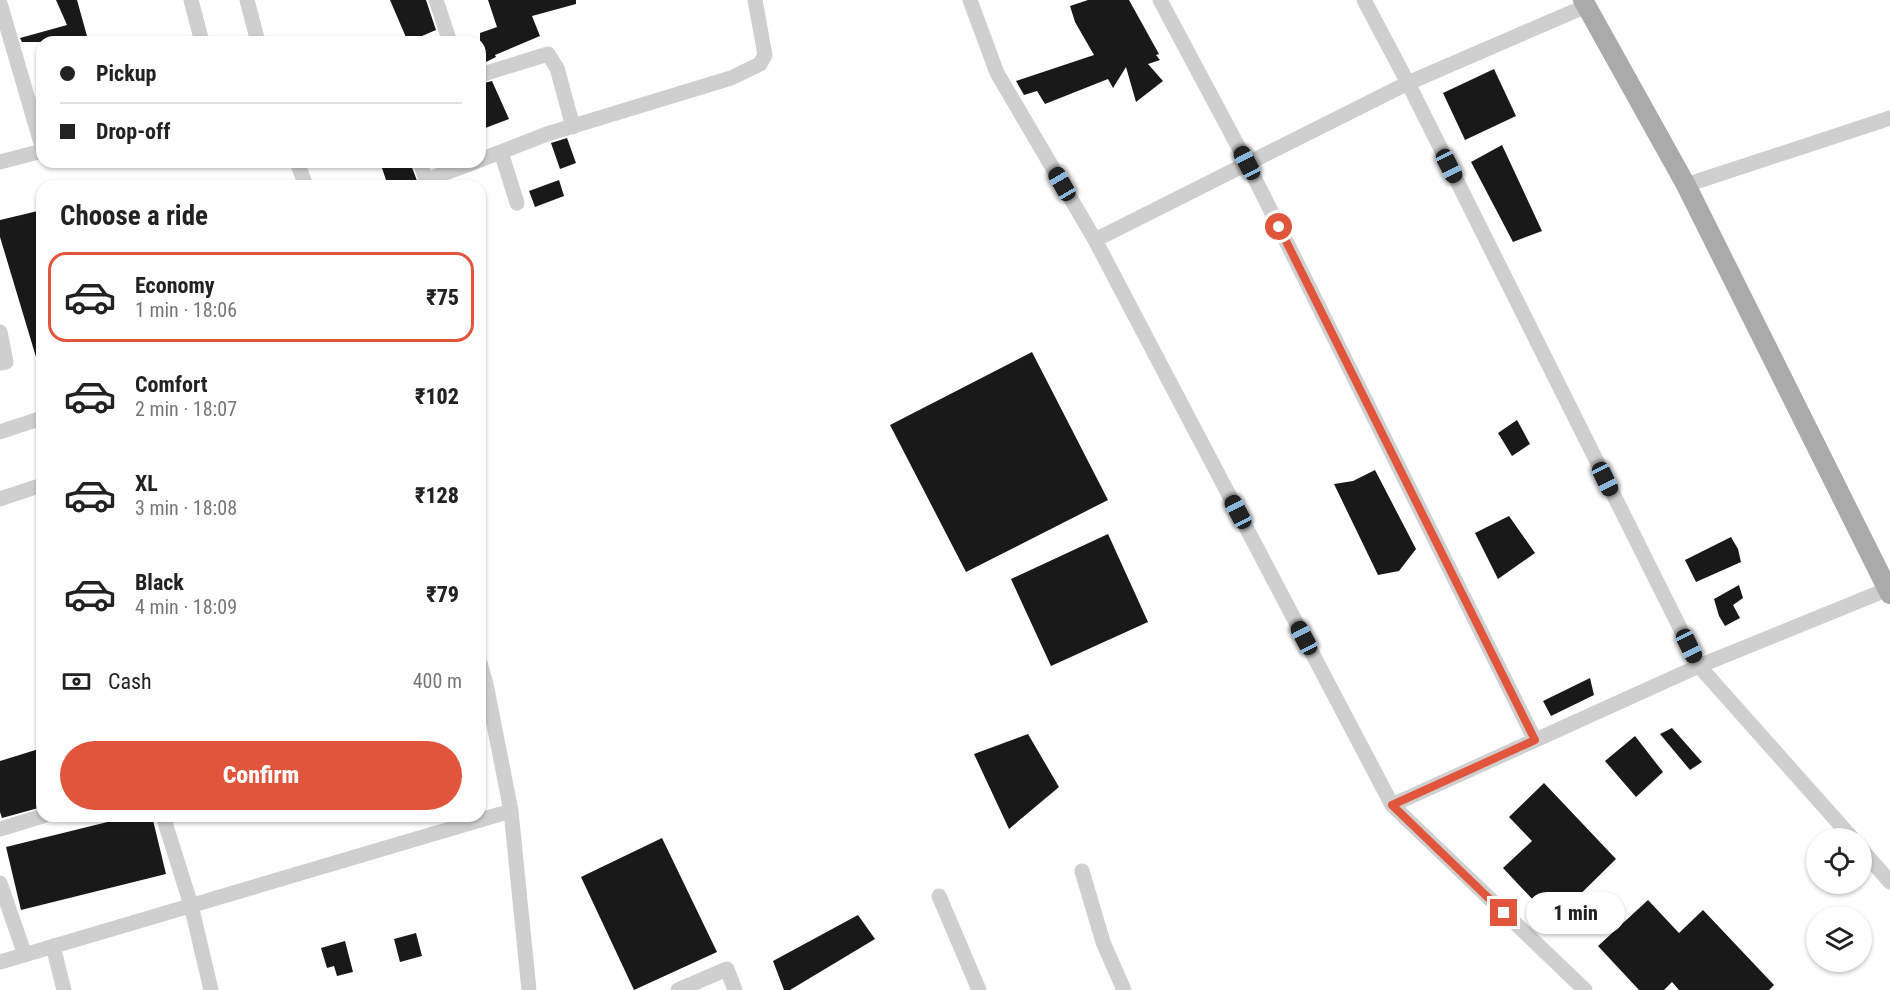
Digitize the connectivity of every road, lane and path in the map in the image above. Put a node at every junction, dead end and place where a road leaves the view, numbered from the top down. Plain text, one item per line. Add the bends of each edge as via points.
1 (191, 0) edge
2 (247, 0) edge
3 (436, 0) edge
4 (755, 0) edge
5 (970, 0) edge
6 (1160, 0) edge
7 (1364, 0) edge
8 (0, 3) edge
9 (1584, 3) edge
10 (200, 36) edge
11 (256, 36) edge
12 (448, 36) edge
13 (486, 73) edge
14 (1408, 83) junction
15 (1890, 118) edge
16 (573, 127) junction
17 (36, 128) edge
18 (36, 151) edge
19 (501, 152) junction
20 (486, 158) edge
21 (0, 162) edge
22 (1247, 163) junction
23 (461, 168) edge
24 (434, 180) edge
25 (1686, 185) junction
26 (517, 203) dead end
27 (1095, 240) junction
28 (0, 332) edge
29 (0, 363) edge
30 (36, 420) edge
31 (0, 432) edge
32 (36, 487) edge
33 (0, 499) edge
34 (1888, 592) edge
35 (1699, 666) junction
36 (486, 698) edge
37 (1535, 740) junction
38 (1392, 805) junction
39 (510, 810) junction
40 (486, 817) edge
41 (36, 818) edge
42 (165, 822) edge
43 (470, 822) edge
44 (1843, 828) edge
45 (0, 829) edge
46 (1872, 861) edge
47 (1082, 871) dead end
48 (1890, 882) edge
49 (0, 883) edge
50 (939, 897) dead end
51 (191, 905) junction
52 (53, 946) junction
53 (25, 955) junction
54 (0, 962) edge
55 (64, 990) edge
56 (211, 990) edge
57 (529, 990) edge
58 (678, 990) edge
59 (735, 990) edge
60 (979, 990) edge
61 (1124, 990) edge
62 (1585, 990) edge

1 - 10 street
2 - 11 street
3 - 12 street
4 - 16 street via 765,55 760,64 731,78
5 - 27 street via 998,73
6 - 22 street
7 - 14 street
8 - 17 street
9 - 14 street
9 - 25 main road
13 - 16 street via 548,54 556,68
14 - 22 street
14 - 35 street
15 - 25 street
16 - 19 street
18 - 21 street
19 - 20 street
19 - 26 street
22 - 27 street
22 - 37 street
23 - 24 street
25 - 34 main road
27 - 38 street
28 - 29 street via 6,362
30 - 31 street
32 - 33 street
34 - 35 street
35 - 37 street
35 - 44 street
36 - 39 street
37 - 38 street
38 - 62 street
39 - 40 street
39 - 57 street
41 - 45 street
42 - 51 street
43 - 51 street
46 - 48 street
47 - 61 street via 1103,942
49 - 53 street
50 - 60 street
51 - 52 street
51 - 56 street
52 - 53 street
52 - 55 street
53 - 54 street
58 - 59 street via 727,969

